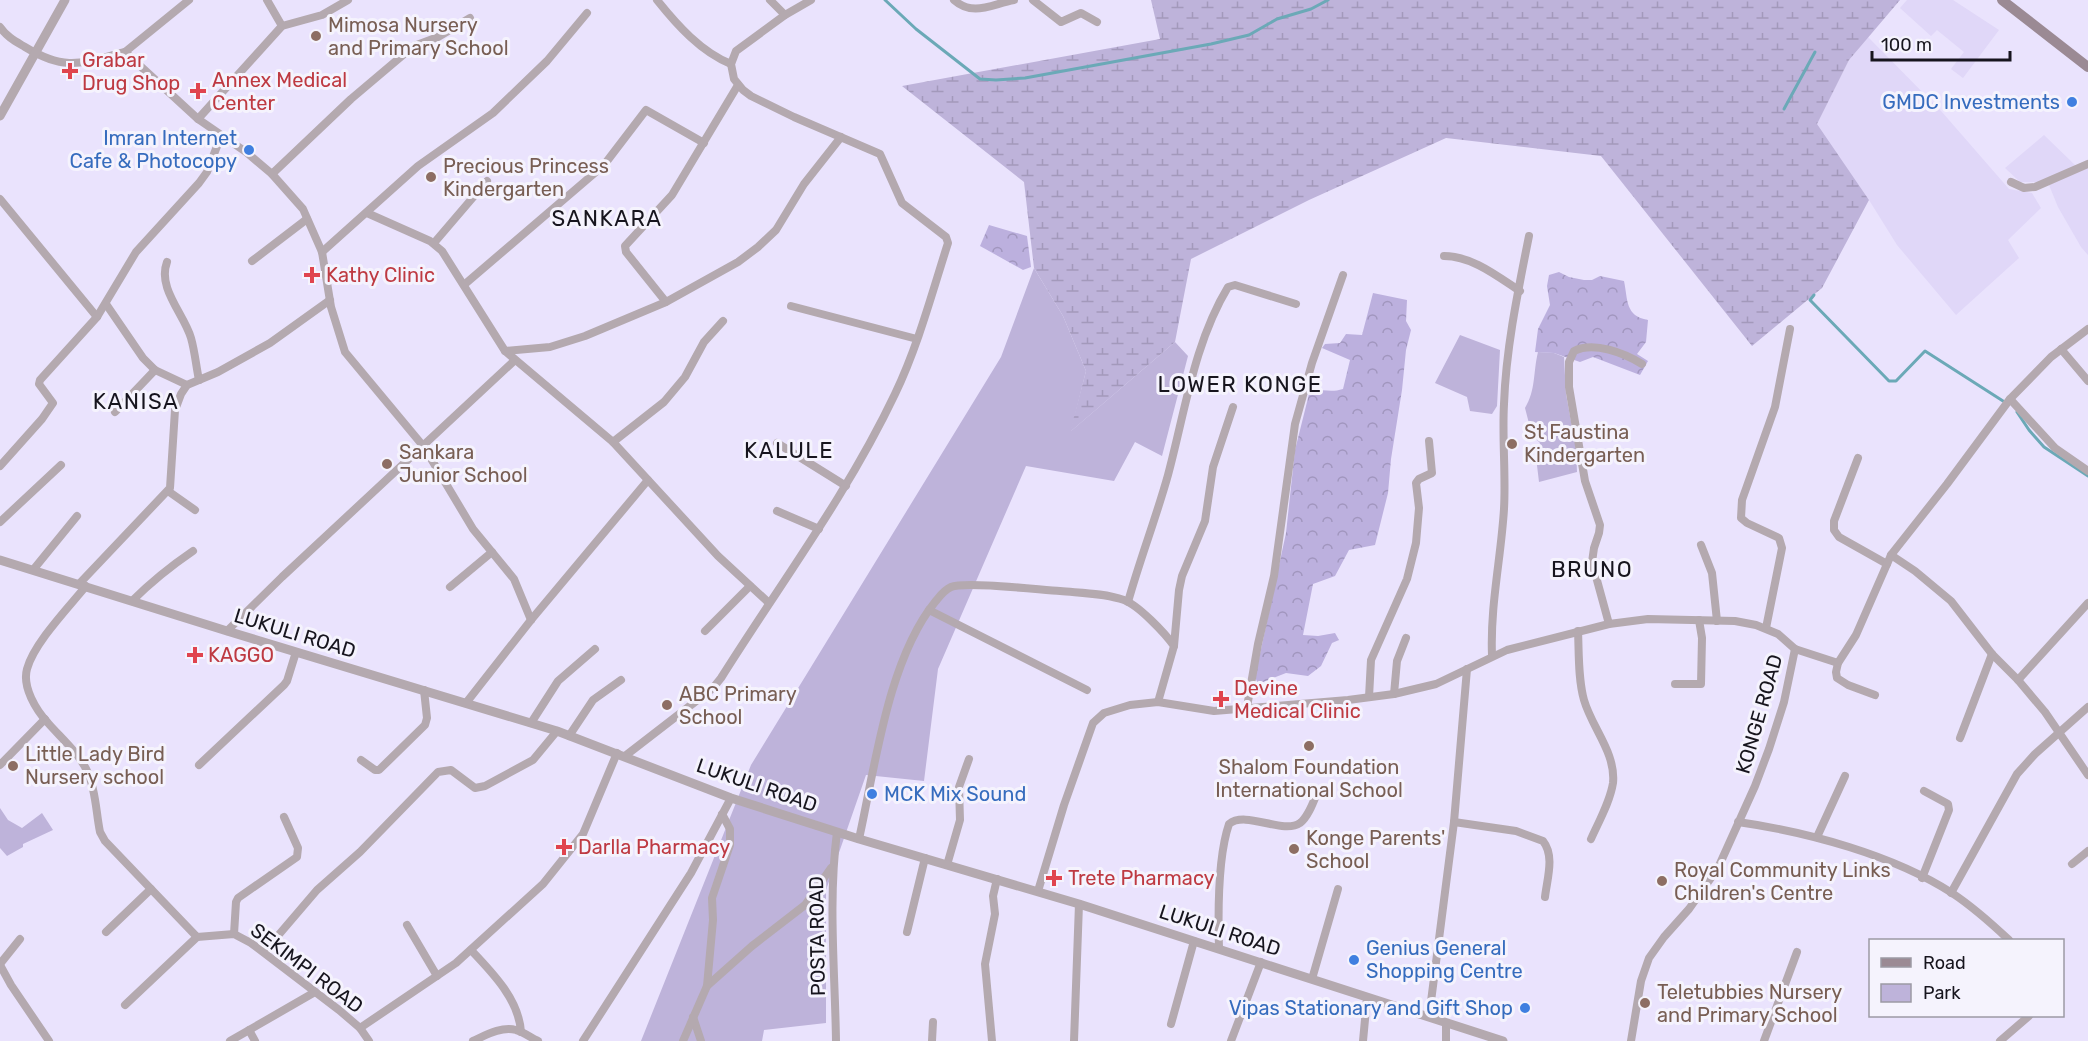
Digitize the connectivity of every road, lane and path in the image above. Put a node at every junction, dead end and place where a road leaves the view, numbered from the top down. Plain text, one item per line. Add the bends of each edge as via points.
1 (65, 0) edge
2 (189, 0) edge
3 (267, 0) edge
4 (348, 0) edge
5 (657, 0) edge
6 (770, 0) edge
7 (811, 0) edge
8 (954, 0) edge
9 (1014, 0) edge
10 (1033, 0) edge
11 (2002, 0) edge
12 (587, 14) dead end
13 (785, 15) junction
14 (470, 18) dead end
15 (1097, 22) dead end
16 (282, 26) junction
17 (0, 27) edge
18 (125, 52) junction
19 (35, 53) junction
20 (731, 64) junction
21 (2088, 67) edge
22 (738, 85) junction
23 (0, 116) edge
24 (198, 118) junction
25 (221, 136) junction
26 (841, 136) junction
27 (704, 143) junction
28 (2088, 164) edge
29 (272, 174) junction
30 (487, 180) dead end
31 (2011, 182) dead end
32 (0, 200) edge
33 (367, 213) junction
34 (307, 219) junction
35 (1529, 236) dead end
36 (434, 243) junction
37 (322, 252) junction
38 (1444, 256) dead end
39 (252, 261) dead end
40 (167, 262) dead end
41 (1343, 275) dead end
42 (465, 284) junction
43 (1520, 291) junction
44 (330, 300) junction
45 (666, 302) junction
46 (106, 304) junction
47 (1296, 304) dead end
48 (791, 306) dead end
49 (97, 317) junction
50 (723, 321) dead end
51 (1790, 329) dead end
52 (2088, 329) edge
53 (917, 339) junction
54 (2061, 349) junction
55 (505, 351) junction
56 (515, 360) junction
57 (1642, 364) dead end
58 (155, 370) junction
59 (199, 380) junction
60 (2088, 381) edge
61 (187, 385) junction
62 (2010, 399) junction
63 (1233, 407) dead end
64 (115, 412) dead end
65 (1429, 441) dead end
66 (613, 442) junction
67 (777, 443) dead end
68 (424, 447) junction
69 (1858, 458) dead end
70 (62, 465) dead end
71 (0, 466) edge
72 (2088, 471) edge
73 (648, 480) junction
74 (846, 486) junction
75 (168, 491) junction
76 (195, 510) dead end
77 (777, 511) dead end
78 (77, 516) dead end
79 (0, 522) edge
80 (819, 529) junction
81 (1701, 545) dead end
82 (193, 551) dead end
83 (492, 552) junction
84 (1891, 555) junction
85 (0, 560) edge
86 (1887, 564) junction
87 (33, 570) junction
88 (82, 585) junction
89 (750, 586) junction
90 (450, 587) dead end
91 (132, 601) junction
92 (1128, 602) junction
93 (769, 603) junction
94 (2088, 603) edge
95 (929, 610) junction
96 (531, 620) junction
97 (1699, 620) junction
98 (1717, 621) junction
99 (1609, 624) junction
100 (1766, 628) junction
101 (227, 631) junction
102 (705, 631) dead end
103 (1578, 631) junction
104 (1407, 638) dead end
105 (1174, 646) junction
106 (595, 649) dead end
107 (1795, 649) junction
108 (296, 652) junction
109 (1992, 654) junction
110 (1492, 655) junction
111 (1838, 663) junction
112 (1467, 669) junction
113 (621, 680) dead end
114 (2018, 680) junction
115 (1675, 684) dead end
116 (424, 690) junction
117 (1087, 690) dead end
118 (1394, 694) junction
119 (1875, 695) dead end
120 (1369, 698) junction
121 (1158, 702) junction
122 (466, 703) junction
123 (1247, 707) junction
124 (2088, 707) edge
125 (45, 719) junction
126 (531, 723) junction
127 (557, 731) junction
128 (2059, 731) junction
129 (569, 736) junction
130 (1960, 738) dead end
131 (621, 755) junction
132 (969, 759) dead end
133 (361, 760) dead end
134 (0, 765) edge
135 (199, 765) dead end
136 (2088, 775) edge
137 (1845, 776) dead end
138 (1924, 791) dead end
139 (1317, 794) dead end
140 (731, 798) junction
141 (722, 814) junction
142 (284, 817) dead end
143 (1454, 822) junction
144 (1738, 822) junction
145 (837, 832) junction
146 (1816, 837) junction
147 (859, 839) junction
148 (1591, 839) dead end
149 (2088, 851) edge
150 (925, 858) junction
151 (2072, 864) dead end
152 (947, 865) junction
153 (832, 868) junction
154 (1922, 878) junction
155 (997, 879) junction
156 (152, 889) junction
157 (1338, 889) dead end
158 (1038, 891) junction
159 (1951, 892) junction
160 (1545, 897) dead end
161 (1078, 904) junction
162 (407, 925) dead end
163 (106, 932) dead end
164 (907, 932) dead end
165 (234, 934) junction
166 (197, 937) junction
167 (20, 939) dead end
168 (2008, 939) edge
169 (1194, 941) junction
170 (1219, 949) junction
171 (471, 950) junction
172 (264, 952) junction
173 (1797, 952) dead end
174 (1261, 962) junction
175 (0, 965) edge
176 (437, 975) junction
177 (1312, 979) junction
178 (707, 986) junction
179 (315, 992) junction
180 (1367, 998) junction
181 (125, 1005) dead end
182 (693, 1017) junction
183 (1429, 1017) junction
184 (2028, 1017) edge
185 (933, 1023) dead end
186 (1446, 1023) junction
187 (1171, 1024) dead end
188 (360, 1028) junction
189 (249, 1030) junction
190 (521, 1032) junction
191 (49, 1041) edge
192 (230, 1041) edge
193 (255, 1041) edge
194 (369, 1041) edge
195 (473, 1041) edge
196 (538, 1041) edge
197 (583, 1041) edge
198 (683, 1041) edge
199 (701, 1041) edge
200 (836, 1041) edge
201 (932, 1041) edge
202 (992, 1041) edge
203 (1074, 1041) edge
204 (1232, 1041) edge
205 (1363, 1041) edge
206 (1446, 1041) edge
207 (1503, 1041) edge
208 (1631, 1041) edge
209 (1764, 1041) edge
210 (2000, 1041) edge

1 - 19 street
2 - 18 street
3 - 16 street
4 - 16 street via 322,15
5 - 20 street via 694,41
6 - 13 street
7 - 13 street
8 - 9 street via 972,10
10 - 15 street via 1058,21 1081,13
11 - 21 main road
12 - 33 street via 547,61 493,113 428,157
13 - 20 street via 736,51
14 - 29 street via 414,46
16 - 24 street
17 - 19 street via 5,35
18 - 19 street via 76,64 49,60
18 - 24 street
19 - 23 street
20 - 22 street
22 - 26 street via 794,117
22 - 27 street
24 - 25 street
25 - 29 street
25 - 46 street via 207,172 136,252
26 - 45 street via 762,244 730,267
26 - 53 street via 880,154 902,203 948,240
27 - 42 street via 646,110 604,165
27 - 45 street via 672,195 625,246
28 - 31 street via 2035,187 2024,188
29 - 34 street via 301,206
30 - 36 street
32 - 49 street
33 - 36 street
33 - 37 street
34 - 37 street
34 - 39 street
35 - 43 street
36 - 42 street
37 - 44 street
38 - 43 street via 1457,256 1476,264
40 - 59 street via 165,279 185,321
41 - 123 street via 1295,424 1274,576
42 - 55 street
43 - 110 street via 1504,403 1506,486
44 - 59 street via 270,343
44 - 68 street via 345,352
45 - 55 street via 556,346
46 - 49 street
46 - 58 street
47 - 92 street via 1235,285 1228,287 1221,298 1195,365 1167,478
48 - 53 street
49 - 71 street via 40,380 53,404
50 - 66 street via 664,402
51 - 100 street via 1775,407 1742,500 1741,518 1779,538 1781,543
52 - 54 street
53 - 74 street via 896,392
54 - 60 street
54 - 62 street
55 - 56 street
56 - 66 street
56 - 68 street
57 - 99 street via 1591,346 1574,351 1569,362 1569,387 1585,481 1600,525 1592,562
58 - 61 street
58 - 64 street
59 - 61 street
61 - 75 street via 175,410
62 - 72 street via 2055,448
62 - 84 street
63 - 105 street via 1214,467 1205,520 1182,576
65 - 120 street via 1432,473 1416,483 1416,543 1407,579 1371,660
66 - 73 street
67 - 74 street
68 - 83 street via 470,525
68 - 101 street
69 - 86 street via 1834,530 1839,537
70 - 79 street
73 - 89 street
73 - 96 street
74 - 80 street
75 - 76 street
75 - 88 street
77 - 80 street
78 - 87 street
80 - 93 street
81 - 98 street via 1712,573
82 - 91 street via 155,578
83 - 90 street
83 - 96 street via 514,579
84 - 86 street
84 - 109 street via 1951,601
85 - 87 street, LUKULI ROAD
86 - 111 street via 1856,635
87 - 88 street, LUKULI ROAD
88 - 91 street, LUKULI ROAD
88 - 125 street via 27,668 28,689
89 - 93 street
89 - 102 street
91 - 101 street, LUKULI ROAD
92 - 95 street via 1091,594 957,585 945,590
92 - 105 street
93 - 131 street via 712,688
94 - 114 street
95 - 117 street
95 - 147 street via 906,651 893,688
96 - 122 street
97 - 98 street
97 - 99 street via 1648,619
97 - 115 street via 1701,684
98 - 100 street
99 - 103 street
100 - 107 street
101 - 108 street, LUKULI ROAD
103 - 110 street
103 - 148 street via 1584,698 1613,771 1608,800
104 - 118 street via 1397,661
105 - 121 street
106 - 126 street via 558,681
107 - 111 street, KONGE ROAD
107 - 144 street, KONGE ROAD via 1769,749
108 - 116 street, LUKULI ROAD
108 - 135 street via 284,685
109 - 114 street
109 - 130 street
110 - 112 street
111 - 119 street via 1837,678
112 - 118 street via 1436,684
112 - 143 street
113 - 129 street via 593,700
114 - 128 street
116 - 122 street, LUKULI ROAD
116 - 133 street via 424,725 379,770
118 - 120 street
120 - 123 street
121 - 123 street via 1214,711
121 - 158 street via 1111,710 1093,723
122 - 126 street, LUKULI ROAD
124 - 128 street
125 - 134 street
125 - 156 street via 88,772 105,841
126 - 127 street, LUKULI ROAD
127 - 129 street, LUKULI ROAD
127 - 172 street via 533,760 485,786 475,788 451,770 438,772 317,890
128 - 136 street
128 - 159 street via 2017,774
129 - 131 street, LUKULI ROAD
131 - 140 street, LUKULI ROAD
131 - 171 street via 581,838 543,884
132 - 152 street via 959,788 960,820
137 - 146 street
138 - 154 street via 1948,804 1949,810
139 - 170 street via 1296,825 1241,820 1229,824 1219,897
140 - 141 street
140 - 145 street, LUKULI ROAD
141 - 178 street via 730,830 730,845 712,898
141 - 197 street via 691,873
142 - 165 street via 298,848 297,857 238,898
143 - 160 street via 1516,831 1543,841 1550,860
143 - 183 street
144 - 146 street
144 - 208 street, KONGE ROAD via 1718,868 1649,958
145 - 147 street, LUKULI ROAD
145 - 153 street, POSTA ROAD
146 - 154 street via 1879,858
147 - 150 street, LUKULI ROAD
149 - 151 street
150 - 152 street, LUKULI ROAD
150 - 164 street
152 - 155 street, LUKULI ROAD
153 - 178 street via 805,905
153 - 200 street, POSTA ROAD
154 - 159 street
155 - 158 street, LUKULI ROAD
155 - 202 street via 985,964
156 - 163 street
156 - 166 street
157 - 177 street
158 - 161 street, LUKULI ROAD
159 - 168 street
161 - 169 street, LUKULI ROAD
161 - 203 street
162 - 176 street
165 - 166 street, SEKIMPI ROAD
165 - 172 street, SEKIMPI ROAD
166 - 181 street
167 - 175 street
169 - 170 street, LUKULI ROAD
169 - 187 street
170 - 174 street, LUKULI ROAD
171 - 176 street
171 - 190 street via 507,994 520,1019
172 - 179 street, SEKIMPI ROAD
173 - 209 street
174 - 177 street, LUKULI ROAD
174 - 204 street
175 - 191 street
176 - 188 street
177 - 180 street, LUKULI ROAD
178 - 182 street
179 - 188 street, SEKIMPI ROAD
179 - 189 street
180 - 183 street, LUKULI ROAD
180 - 205 street
182 - 198 street
182 - 199 street
183 - 186 street, LUKULI ROAD
184 - 210 street
185 - 201 street
186 - 206 street
186 - 207 street, LUKULI ROAD
188 - 194 street, SEKIMPI ROAD
189 - 192 street
189 - 193 street
190 - 195 street via 500,1030
190 - 196 street

